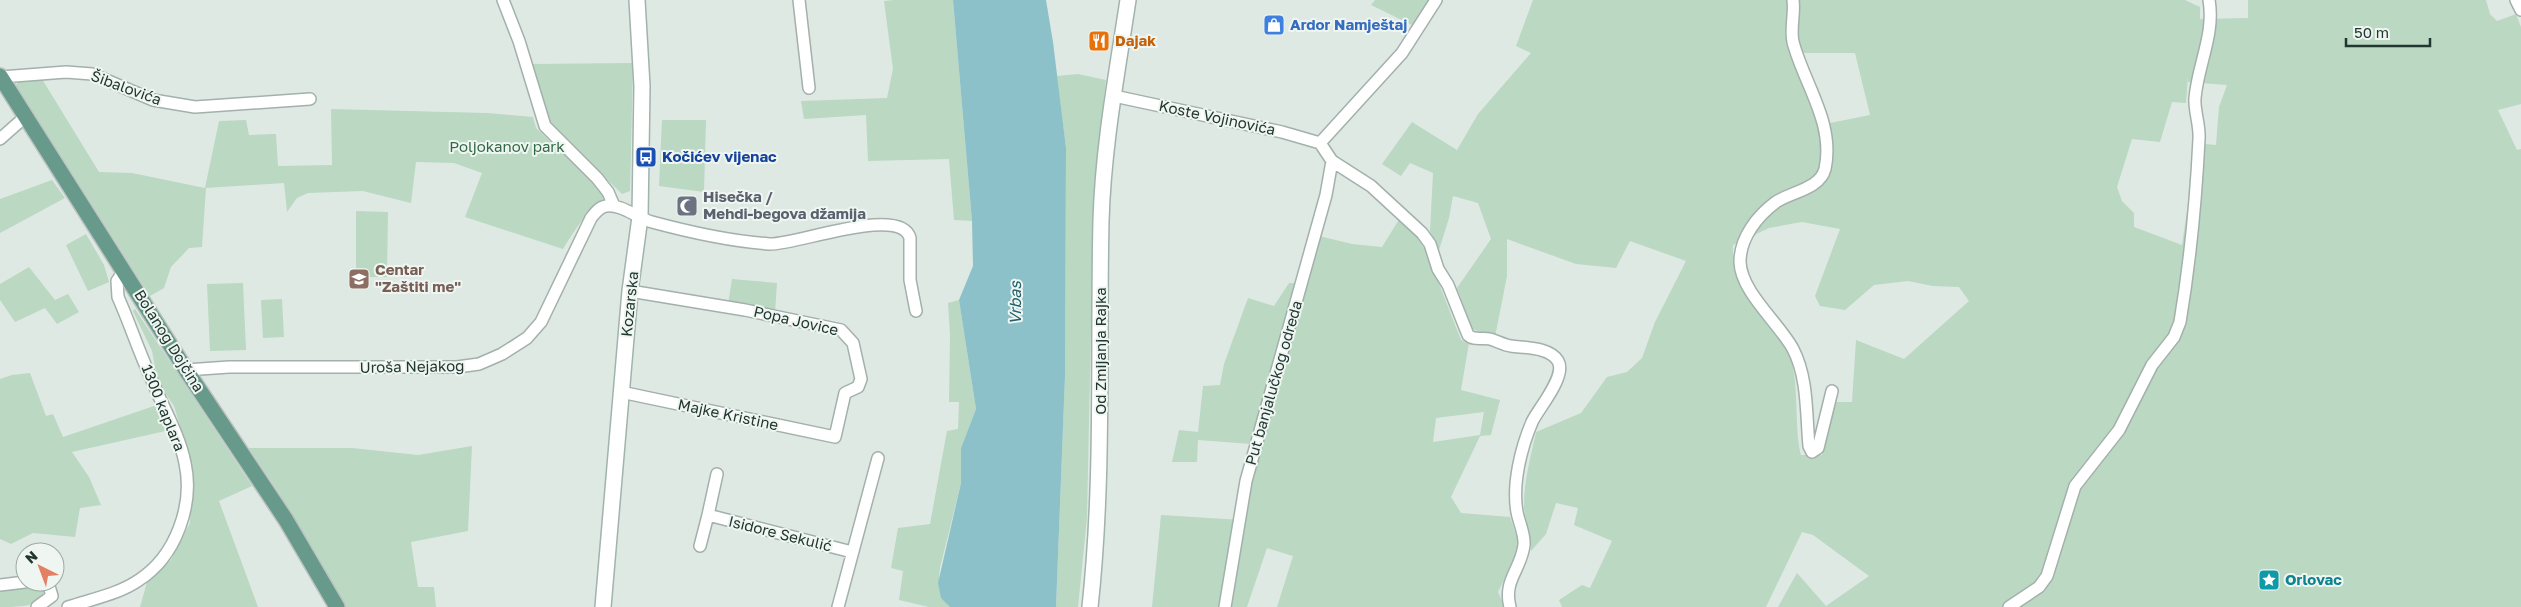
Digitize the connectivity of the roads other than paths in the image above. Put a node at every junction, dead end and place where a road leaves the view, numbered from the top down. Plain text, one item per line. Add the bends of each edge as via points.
1 (503, 0) edge
2 (637, 0) edge
3 (799, 0) edge
4 (1128, 0) edge
5 (1436, 0) edge
6 (1794, 0) edge
7 (2209, 0) edge
8 (2516, 0) edge
9 (2521, 10) edge
10 (0, 76) edge
11 (809, 88) dead end
12 (1114, 96) junction
13 (310, 99) dead end
14 (26, 116) junction
15 (0, 139) edge
16 (1320, 143) junction
17 (1332, 161) junction
18 (614, 206) junction
19 (640, 217) junction
20 (124, 271) junction
21 (630, 291) junction
22 (916, 311) dead end
23 (186, 370) junction
24 (1832, 391) dead end
25 (621, 392) junction
26 (835, 437) joint
27 (878, 458) dead end
28 (718, 474) dead end
29 (708, 515) junction
30 (700, 546) dead end
31 (852, 552) junction
32 (15, 583) edge
33 (0, 585) edge
34 (51, 592) edge
35 (37, 607) edge
36 (68, 607) edge
37 (337, 607) edge
38 (603, 607) edge
39 (838, 607) edge
40 (1090, 607) edge
41 (1225, 607) edge
42 (1510, 607) edge
43 (2009, 607) edge

1 - 18 street via 519,41 544,126 597,178
2 - 19 main road, Kozarska via 642,86
3 - 11 street
4 - 12 main road, Od Zmijanja Rajka
5 - 16 street via 1402,53
6 - 24 street via 1793,40 1828,143 1824,171 1813,184 1764,212 1750,229 1740,264 1748,285 1793,348 1802,372 1812,452 1818,448
7 - 43 street via 2211,13 2207,50 2196,83 2199,129 2197,180 2180,322 2174,337 2152,365 2119,430 2075,486 2048,576 2039,587
8 - 9 street
10 - 13 street, Šibalovića via 66,72 92,74 153,100 195,107
10 - 14 main road, Bolanog Dojčina
12 - 16 street, Koste Vojinovića
12 - 40 main road, Od Zmijanja Rajka via 1106,148 1101,221 1098,529
14 - 15 street
14 - 20 main road, Bolanog Dojčina
16 - 17 street
17 - 41 street, Put banjalučkog odreda via 1326,195 1246,481
17 - 42 street via 1371,186 1422,233 1430,244 1471,338 1544,352 1558,360 1550,395 1534,418 1524,445 1516,510 1524,543 1507,590
18 - 19 street
18 - 23 street, Uroša Nejakog via 602,207 591,218 541,322 515,346 490,360 457,367 229,367
19 - 21 main road, Kozarska
19 - 22 street via 701,233 767,244 791,242 858,226 900,227 909,233 910,238 910,280
20 - 23 main road, Bolanog Dojčina
20 - 36 street, 1300 kaplara via 117,281 118,297 185,463 184,514 167,552 139,580 112,593
21 - 25 main road, Kozarska
21 - 26 street, Popa Jovice via 841,330 853,343 861,379 858,387 845,393
23 - 37 main road, Bolanog Dojčina via 286,520
25 - 26 street, Majke Kristine
25 - 38 main road, Kozarska
27 - 31 street, Isidore Sekulić
28 - 29 street, Isidore Sekulić
29 - 30 street, Isidore Sekulić
29 - 31 street, Isidore Sekulić
31 - 39 street, Isidore Sekulić
32 - 33 street
34 - 35 street via 52,596

